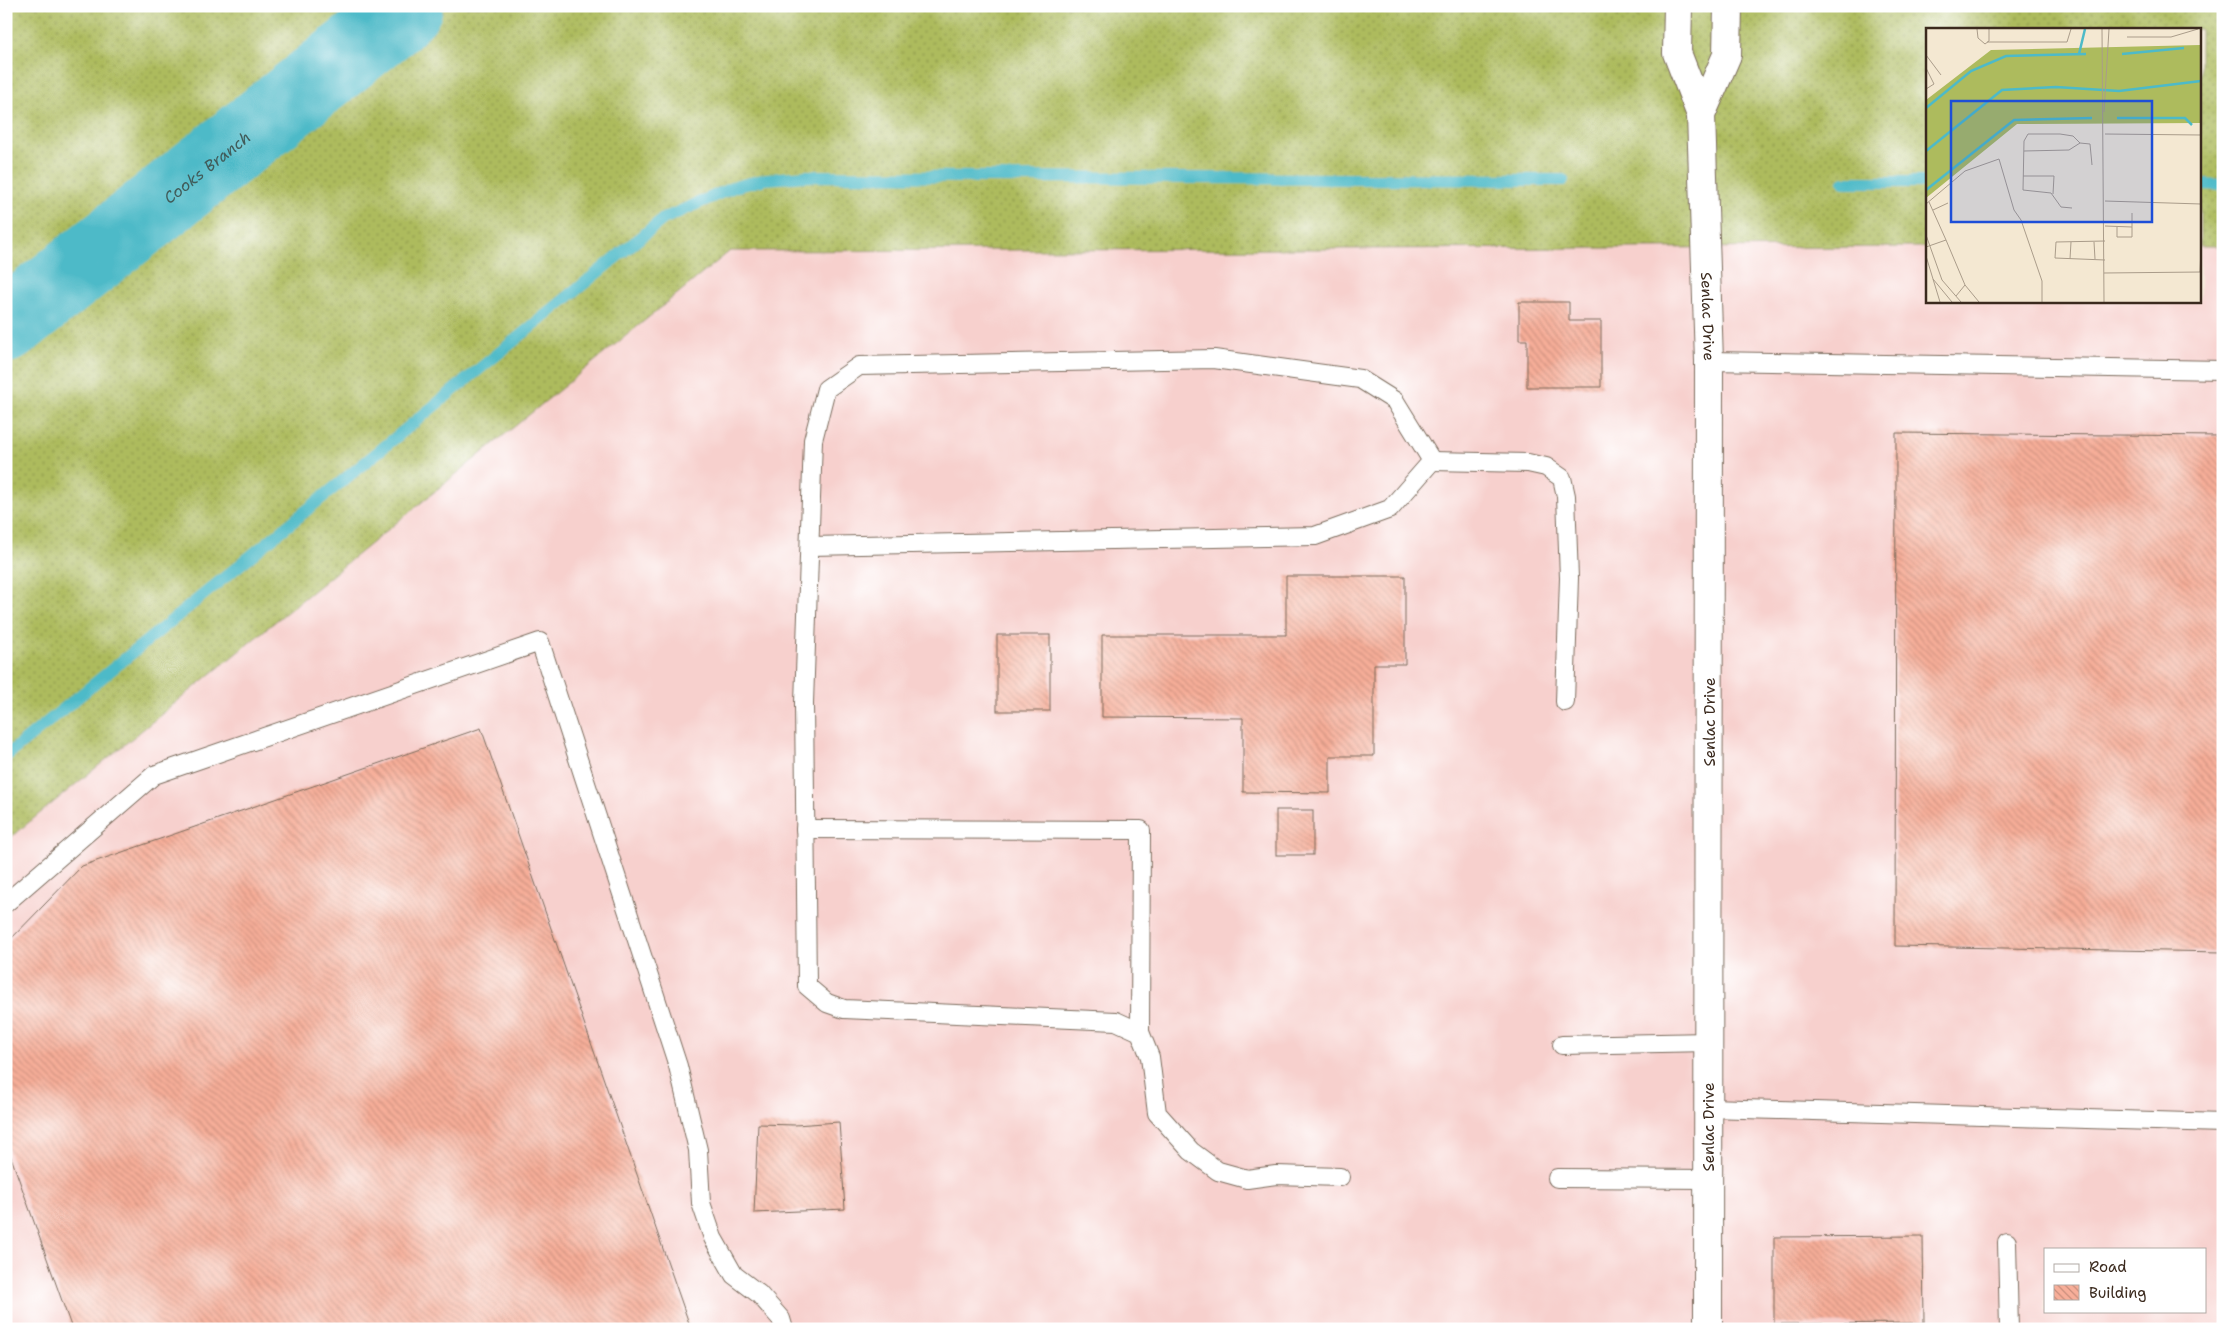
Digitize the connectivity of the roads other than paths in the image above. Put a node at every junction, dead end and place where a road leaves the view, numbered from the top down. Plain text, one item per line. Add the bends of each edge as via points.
1 (1678, 6) edge
2 (1728, 6) edge
3 (1701, 115) junction
4 (1709, 361) junction
5 (2223, 370) edge
6 (1432, 461) junction
7 (810, 546) junction
8 (1565, 702) dead end
9 (805, 829) junction
10 (6, 903) edge
11 (1140, 1032) junction
12 (1709, 1042) junction
13 (1562, 1045) dead end
14 (1709, 1108) junction
15 (2223, 1123) edge
16 (1340, 1177) dead end
17 (1557, 1178) dead end
18 (1709, 1179) junction
19 (2006, 1242) dead end
20 (784, 1329) edge
21 (1708, 1329) edge
22 (2009, 1329) edge

1 - 3 street, Senlac Drive via 1677,53
2 - 3 street, Senlac Drive via 1727,55
3 - 4 street, Senlac Drive
4 - 5 lane
4 - 12 street, Senlac Drive
6 - 7 lane via 1390,509 1315,536
6 - 7 lane via 1395,401 1360,379 1214,359 859,366 826,389 813,440
6 - 8 lane via 1528,463 1546,467 1562,478 1566,496 1569,578
7 - 9 lane via 804,703
9 - 11 lane via 807,986 827,1003 844,1009 1116,1021
9 - 11 lane via 1141,830
10 - 20 lane via 154,775 540,642 678,1066 698,1150 701,1203 713,1238 734,1276 759,1294
11 - 16 lane via 1150,1057 1157,1113 1192,1151 1218,1170 1247,1179 1276,1175
12 - 13 lane
12 - 14 street, Senlac Drive
14 - 15 lane
14 - 18 street, Senlac Drive
17 - 18 lane
18 - 21 street, Senlac Drive
19 - 22 lane

